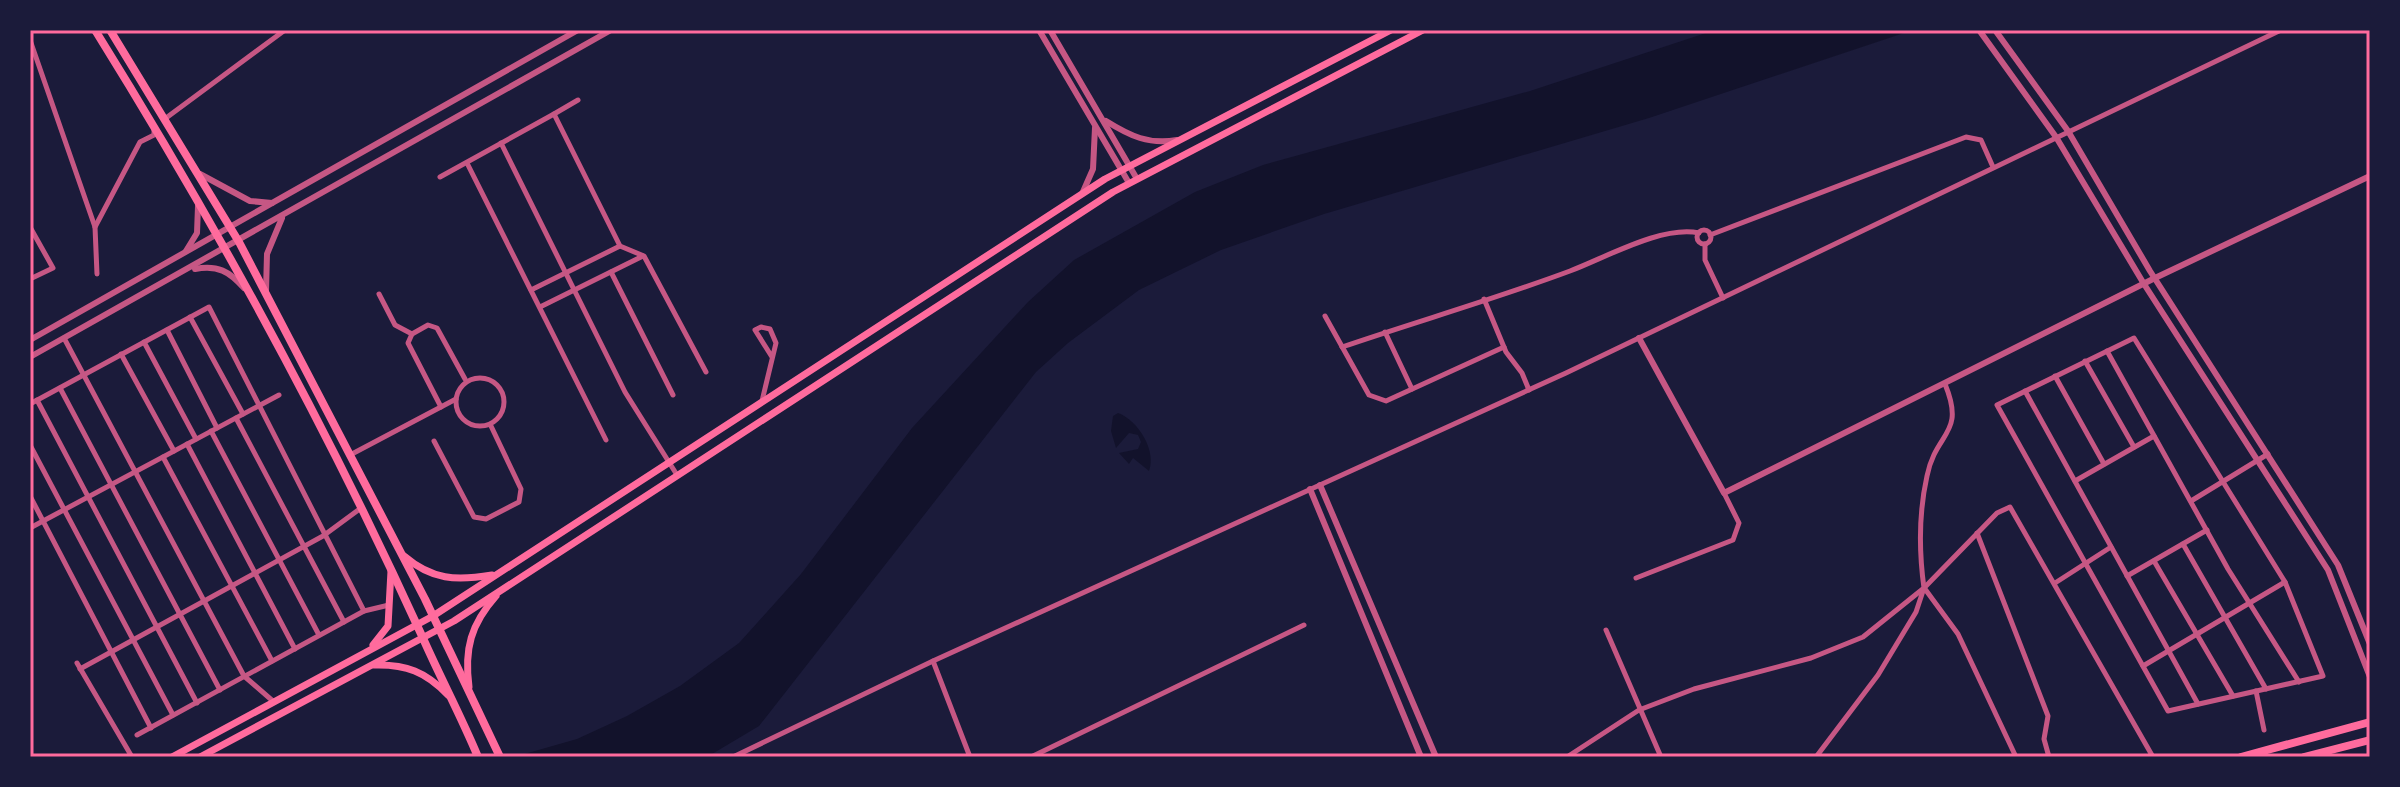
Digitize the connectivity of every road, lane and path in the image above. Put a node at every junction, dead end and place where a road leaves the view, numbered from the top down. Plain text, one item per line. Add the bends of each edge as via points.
1 (95, 30) edge
2 (110, 30) edge
3 (285, 30) edge
4 (578, 30) edge
5 (611, 30) edge
6 (1039, 30) edge
7 (1050, 30) edge
8 (1391, 30) edge
9 (1423, 30) edge
10 (1979, 30) edge
11 (1995, 30) edge
12 (2281, 30) edge
13 (30, 40) edge
14 (578, 100) dead end
15 (554, 114) junction
16 (166, 118) junction
17 (1102, 119) junction
18 (1094, 124) junction
19 (154, 125) junction
20 (2068, 131) junction
21 (2056, 137) junction
22 (1181, 140) junction
23 (501, 143) junction
24 (467, 163) junction
25 (1130, 166) junction
26 (1993, 167) junction
27 (1122, 171) junction
28 (200, 174) junction
29 (2370, 176) edge
30 (440, 177) dead end
31 (189, 181) junction
32 (1133, 181) junction
33 (1082, 194) junction
34 (276, 203) junction
35 (283, 217) junction
36 (30, 227) edge
37 (95, 227) junction
38 (232, 229) junction
39 (1699, 233) junction
40 (1710, 235) junction
41 (219, 236) junction
42 (239, 242) junction
43 (1705, 244) junction
44 (620, 246) junction
45 (226, 249) junction
46 (644, 256) junction
47 (181, 257) junction
48 (188, 270) junction
49 (567, 272) junction
50 (611, 272) junction
51 (97, 274) dead end
52 (2155, 278) junction
53 (30, 279) edge
54 (2144, 284) junction
55 (531, 290) junction
56 (575, 290) junction
57 (379, 294) dead end
58 (267, 295) junction
59 (1723, 298) junction
60 (1484, 299) junction
61 (255, 301) junction
62 (540, 307) junction
63 (1325, 316) dead end
64 (190, 317) junction
65 (167, 330) junction
66 (1385, 332) junction
67 (412, 334) junction
68 (64, 338) junction
69 (1639, 338) junction
70 (30, 340) edge
71 (144, 342) junction
72 (1342, 347) junction
73 (1504, 347) junction
74 (2107, 351) junction
75 (121, 354) junction
76 (30, 357) edge
77 (772, 357) junction
78 (2085, 361) junction
79 (706, 372) dead end
80 (83, 375) junction
81 (2055, 376) junction
82 (465, 379) junction
83 (1945, 384) junction
84 (60, 388) junction
85 (1412, 389) junction
86 (1529, 390) junction
87 (2025, 391) junction
88 (279, 395) dead end
89 (673, 395) dead end
90 (456, 399) junction
91 (37, 400) junction
92 (762, 402) junction
93 (30, 404) edge
94 (257, 407) junction
95 (441, 407) junction
96 (243, 414) junction
97 (236, 418) junction
98 (491, 426) junction
99 (217, 428) junction
100 (211, 431) junction
101 (2154, 436) junction
102 (196, 439) junction
103 (606, 440) dead end
104 (434, 441) dead end
105 (187, 444) junction
106 (30, 445) edge
107 (2134, 447) junction
108 (174, 451) junction
109 (2269, 453) junction
110 (350, 455) junction
111 (163, 457) junction
112 (2259, 460) junction
113 (669, 462) junction
114 (2104, 464) junction
115 (136, 471) junction
116 (677, 475) junction
117 (2075, 481) junction
118 (2224, 481) junction
119 (111, 485) junction
120 (1320, 485) junction
121 (1310, 489) junction
122 (1724, 493) junction
123 (30, 496) edge
124 (88, 497) junction
125 (2191, 501) junction
126 (362, 507) junction
127 (65, 510) junction
128 (43, 521) junction
129 (30, 528) edge
130 (2207, 530) junction
131 (1977, 533) junction
132 (323, 536) junction
133 (2183, 544) junction
134 (304, 547) junction
135 (2111, 547) junction
136 (402, 555) junction
137 (279, 561) junction
138 (390, 561) junction
139 (2154, 561) junction
140 (498, 573) junction
141 (257, 574) junction
142 (2127, 576) junction
143 (1636, 578) dead end
144 (2285, 582) junction
145 (2055, 583) junction
146 (233, 587) junction
147 (504, 587) junction
148 (1924, 588) junction
149 (205, 601) junction
150 (391, 605) junction
151 (364, 611) junction
152 (179, 615) junction
153 (433, 616) junction
154 (344, 622) junction
155 (417, 625) junction
156 (1304, 625) dead end
157 (157, 626) junction
158 (440, 629) junction
159 (1606, 630) dead end
160 (319, 635) junction
161 (132, 639) junction
162 (423, 639) junction
163 (2370, 644) edge
164 (295, 649) junction
165 (110, 652) junction
166 (367, 652) junction
167 (272, 661) junction
168 (933, 661) junction
169 (372, 665) junction
170 (2143, 666) junction
171 (244, 676) junction
172 (2370, 677) edge
173 (2299, 682) junction
174 (469, 689) junction
175 (2266, 689) junction
176 (220, 690) junction
177 (2256, 691) junction
178 (2233, 696) junction
179 (451, 697) junction
180 (274, 702) junction
181 (197, 703) junction
182 (2198, 704) junction
183 (1639, 710) junction
184 (173, 715) junction
185 (2370, 722) edge
186 (151, 728) junction
187 (2264, 730) dead end
188 (137, 735) dead end
189 (2370, 740) edge
190 (477, 755) edge
191 (132, 757) edge
192 (172, 757) edge
193 (200, 757) edge
194 (500, 757) edge
195 (733, 757) edge
196 (970, 757) edge
197 (1031, 757) edge
198 (1421, 757) edge
199 (1436, 757) edge
200 (1567, 757) edge
201 (1661, 757) edge
202 (1816, 757) edge
203 (2016, 757) edge
204 (2049, 757) edge
205 (2153, 757) edge
206 (2241, 757) edge
207 (2304, 757) edge

1 - 19 main road
2 - 16 main road
3 - 16 street
4 - 34 street
5 - 35 street
6 - 18 street
7 - 17 street
8 - 22 main road
9 - 32 main road
10 - 21 street
11 - 20 street
12 - 20 street
13 - 37 street
14 - 15 street
15 - 23 street
15 - 44 street
16 - 28 main road
17 - 22 street via 1144,140
17 - 25 street
18 - 27 street
18 - 33 street via 1093,169
19 - 31 main road
19 - 37 street via 154,135 140,142
20 - 21 street
20 - 52 street
21 - 26 street
21 - 54 street
22 - 25 main road
23 - 24 street
23 - 49 street
24 - 30 street
24 - 55 street
25 - 27 main road
25 - 32 street
26 - 40 street via 1981,140 1966,137
26 - 59 street
27 - 32 street
27 - 33 main road
28 - 34 street via 250,201
28 - 38 main road
29 - 52 street
31 - 41 main road
31 - 47 street via 199,222 193,243
32 - 116 main road
33 - 92 main road
34 - 38 street
35 - 42 street
35 - 58 street via 267,254
36 - 53 street via 53,268
37 - 51 street
38 - 41 street
38 - 42 main road
39 - 40 street
39 - 43 street via 1698,240
39 - 60 street via 1659,237
40 - 43 street
41 - 45 main road
41 - 47 street
42 - 45 street
42 - 58 main road
43 - 59 street via 1705,260
44 - 46 street
44 - 49 street
45 - 48 street
45 - 61 main road
46 - 50 street
46 - 79 street
47 - 70 street
48 - 61 street via 224,269
48 - 68 street
49 - 55 street
49 - 56 street
50 - 56 street
50 - 89 street
52 - 54 street
52 - 109 street
54 - 83 street
54 - 112 street
55 - 62 street
56 - 62 street
56 - 113 street via 625,392
57 - 67 street via 395,325
58 - 110 main road
59 - 69 street
60 - 66 street
60 - 73 street
61 - 126 main road
62 - 103 street
63 - 72 street
64 - 65 street
64 - 94 street via 209,307 258,399
64 - 96 street
65 - 71 street
65 - 99 street
66 - 72 street
66 - 85 street
67 - 82 street via 428,325 437,328
67 - 95 street via 408,343
68 - 76 street
68 - 80 street
69 - 86 street
69 - 122 street
71 - 75 street
71 - 102 street
72 - 85 street via 1369,395 1386,401
73 - 85 street
73 - 86 street
74 - 78 street
74 - 101 street
74 - 118 street via 2134,338
75 - 80 street
75 - 108 street
77 - 77 street via 775,337 761,327 755,330
77 - 92 street
78 - 81 street
78 - 107 street
80 - 84 street
80 - 115 street
81 - 87 street
81 - 114 street
82 - 90 street
82 - 98 street via 483,377 501,395 503,410
83 - 122 street
83 - 148 street via 1955,408 1927,473 1920,561
84 - 91 street
84 - 119 street
86 - 120 street
87 - 117 street
87 - 170 street via 1997,405
88 - 94 street
90 - 95 street
90 - 98 street via 471,425
91 - 93 street
91 - 124 street
92 - 113 main road
94 - 96 street
94 - 132 street
95 - 110 street
96 - 97 street
97 - 99 street
97 - 134 street
98 - 104 street via 521,489 519,502 486,519 474,517
99 - 100 street
100 - 102 street
100 - 137 street
101 - 107 street
101 - 125 street
102 - 105 street
105 - 108 street
105 - 141 street
106 - 127 street
107 - 114 street
108 - 111 street
109 - 112 street
109 - 163 street via 2338,565
110 - 136 main road
111 - 115 street
111 - 146 street
112 - 118 street
112 - 172 street via 2328,570
113 - 116 street
113 - 140 main road
114 - 117 street
115 - 119 street
115 - 149 street
116 - 147 main road
117 - 135 street
118 - 125 street
118 - 144 street
119 - 124 street
119 - 152 street
120 - 121 street
120 - 199 street
121 - 168 street
121 - 198 street
122 - 143 street via 1739,523 1733,540
123 - 128 street
124 - 127 street
124 - 157 street
125 - 130 street
126 - 132 street
126 - 138 main road
127 - 128 street
127 - 161 street
128 - 129 street
128 - 165 street
130 - 133 street
130 - 173 street
131 - 145 street via 2010,507
131 - 148 street
131 - 204 street via 2048,716 2044,739
132 - 134 street
132 - 151 street
133 - 139 street
133 - 175 street
134 - 137 street
134 - 154 street
135 - 142 street
135 - 145 street
136 - 140 main road via 434,577 458,580
136 - 153 main road
137 - 141 street
137 - 160 street
138 - 150 main road
138 - 155 main road
139 - 142 street
139 - 178 street
140 - 153 main road
141 - 146 street
141 - 164 street
142 - 182 street
144 - 170 street
144 - 173 street via 2323,676
145 - 205 street
146 - 149 street
146 - 167 street
147 - 158 main road
147 - 174 main road via 471,630
148 - 183 street via 1863,637 1841,647
148 - 202 street via 1916,612 1878,675
148 - 203 street via 1958,634
149 - 152 street
149 - 171 street
150 - 151 street
150 - 166 main road via 388,626
151 - 154 street
152 - 157 street
152 - 176 street
153 - 155 main road
153 - 158 main road
154 - 160 street
155 - 162 main road
155 - 166 main road
156 - 197 street
157 - 161 street
157 - 181 street
158 - 162 main road
158 - 174 main road
159 - 183 street
160 - 164 street
161 - 165 street
161 - 184 street
162 - 169 main road
162 - 179 main road
164 - 167 street
165 - 186 street
165 - 191 street via 78,666
166 - 180 main road
167 - 171 street
168 - 195 street
168 - 196 street
169 - 179 main road via 408,666
169 - 193 main road
170 - 182 street via 2168,711
171 - 176 street
171 - 180 street
173 - 175 street
174 - 194 main road
175 - 177 street
176 - 181 street
177 - 178 street
177 - 187 street
178 - 182 street
179 - 190 main road
180 - 192 main road
181 - 184 street
183 - 200 street
183 - 201 street
184 - 186 street
185 - 206 main road
186 - 188 street
189 - 207 main road

